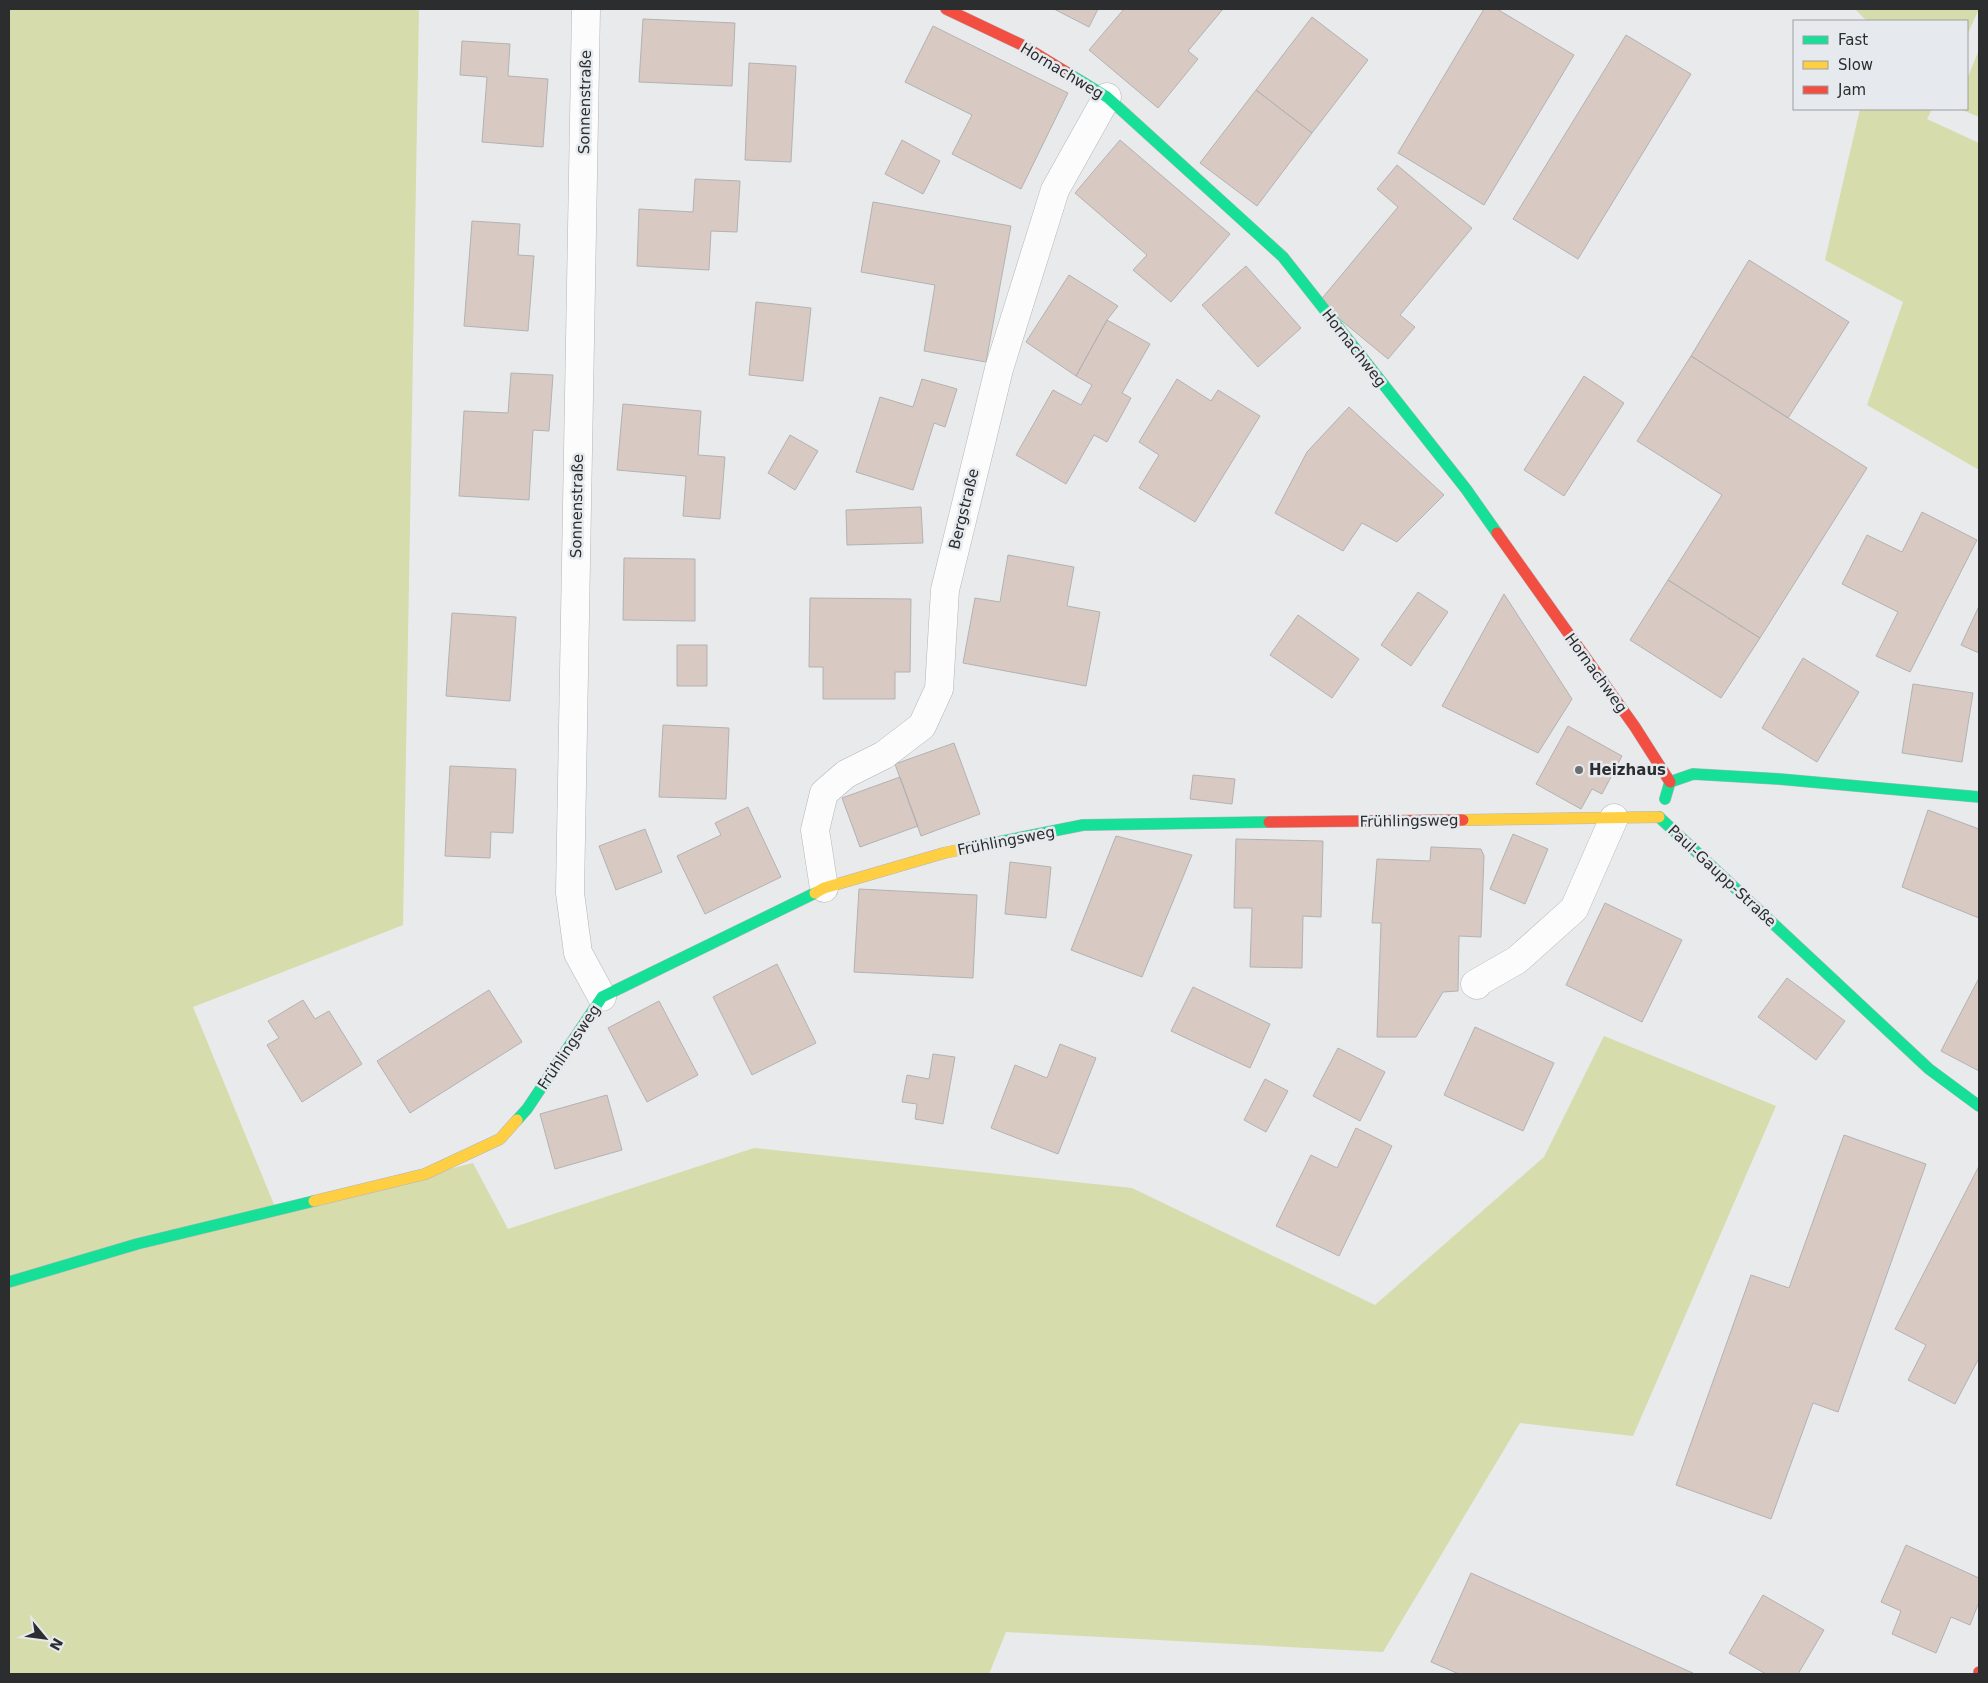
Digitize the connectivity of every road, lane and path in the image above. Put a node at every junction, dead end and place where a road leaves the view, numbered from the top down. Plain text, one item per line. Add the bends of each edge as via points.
1 (586, 9) edge
2 (946, 9) edge
3 (1106, 97) junction
4 (1670, 782) junction
5 (1979, 797) edge
6 (1659, 817) junction
7 (1614, 818) junction
8 (824, 888) junction
9 (1477, 985) dead end
10 (602, 997) junction
11 (1979, 1106) edge
12 (9, 1282) edge

1 - 10 street, Sonnenstraße via 570,893 578,953
2 - 3 street, Hornachweg via 1022,46
3 - 4 street, Hornachweg via 1283,258 1466,489 1635,726
3 - 8 street, Bergstraße via 1055,190 999,369 945,590 939,689 922,726 884,755 846,774 824,793 815,830
4 - 5 street via 1693,774
4 - 6 street, Paul-Gaupp-Straße
6 - 7 street, Frühlingsweg
6 - 11 street, Paul-Gaupp-Straße via 1929,1069
7 - 8 street, Frühlingsweg via 1083,825 944,853
7 - 9 street via 1574,909 1517,960
8 - 10 street, Frühlingsweg
10 - 12 street, Frühlingsweg via 527,1109 500,1139 425,1174 137,1244

